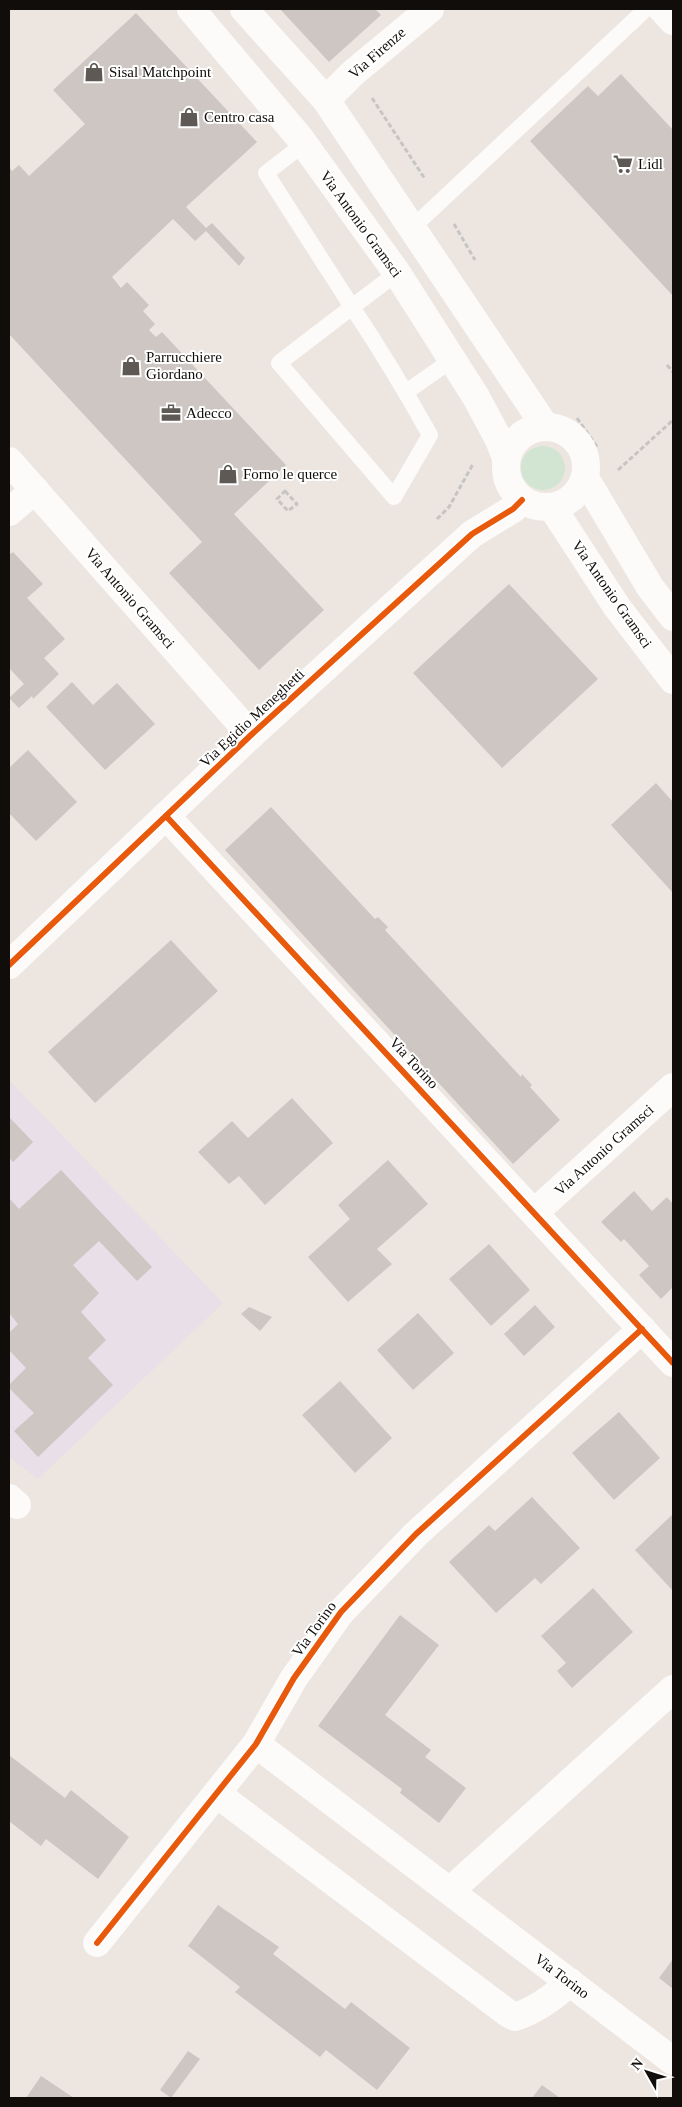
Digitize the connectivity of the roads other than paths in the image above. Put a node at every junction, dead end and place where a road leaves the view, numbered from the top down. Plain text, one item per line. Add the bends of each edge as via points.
1 (191, 9) edge
2 (244, 9) edge
3 (429, 9) edge
4 (646, 9) edge
5 (662, 9) edge
6 (673, 21) edge
7 (326, 100) junction
8 (304, 144) junction
9 (412, 228) junction
10 (397, 273) junction
11 (352, 307) junction
12 (452, 360) junction
13 (406, 392) junction
14 (545, 426) junction
15 (9, 461) edge
16 (505, 464) junction
17 (585, 478) junction
18 (35, 490) junction
19 (522, 500) junction
20 (552, 507) junction
21 (9, 512) edge
22 (481, 528) junction
23 (673, 617) edge
24 (673, 680) edge
25 (251, 735) junction
26 (166, 816) junction
27 (9, 965) edge
28 (673, 1087) edge
29 (535, 1212) junction
30 (642, 1329) junction
31 (673, 1363) edge
32 (673, 1689) edge
33 (256, 1744) junction
34 (217, 1794) junction
35 (451, 1890) junction
36 (97, 1943) dead end
37 (570, 1982) junction
38 (673, 2060) edge

1 - 8 street, Via Antonio Gramsci
2 - 7 street
3 - 7 street, Via Firenze
4 - 9 lane
5 - 6 street
7 - 9 street
8 - 10 street, Via Antonio Gramsci
8 - 11 lane via 266,173
9 - 14 street
10 - 11 lane
10 - 12 street, Via Antonio Gramsci
11 - 13 lane
11 - 13 lane via 279,363 394,497 430,435
12 - 13 lane
12 - 16 street, Via Antonio Gramsci via 499,440
14 - 16 street via 533,428 518,437 510,447
14 - 17 street via 566,431 576,440 583,451
15 - 18 street, Via Antonio Gramsci
16 - 19 street via 508,482
16 - 22 street, Via Egidio Meneghetti
17 - 20 street via 571,498
17 - 23 street via 650,587
18 - 21 street
18 - 25 street, Via Antonio Gramsci
19 - 20 street
19 - 22 street, Via Egidio Meneghetti
20 - 24 street, Via Antonio Gramsci via 617,607
22 - 25 street, Via Egidio Meneghetti
25 - 26 street, Via Egidio Meneghetti
26 - 27 street, Via Egidio Meneghetti
26 - 29 street, Via Torino
28 - 29 street, Via Antonio Gramsci
29 - 30 street, Via Torino
30 - 31 street, Via Torino
30 - 33 street, Via Torino via 416,1534 340,1612 294,1678
32 - 35 street
33 - 34 street, Via Torino
33 - 35 street, Via Torino
34 - 36 street, Via Torino
34 - 37 street via 509,2014 515,2017 530,2012
35 - 37 street, Via Torino
37 - 38 street, Via Torino

